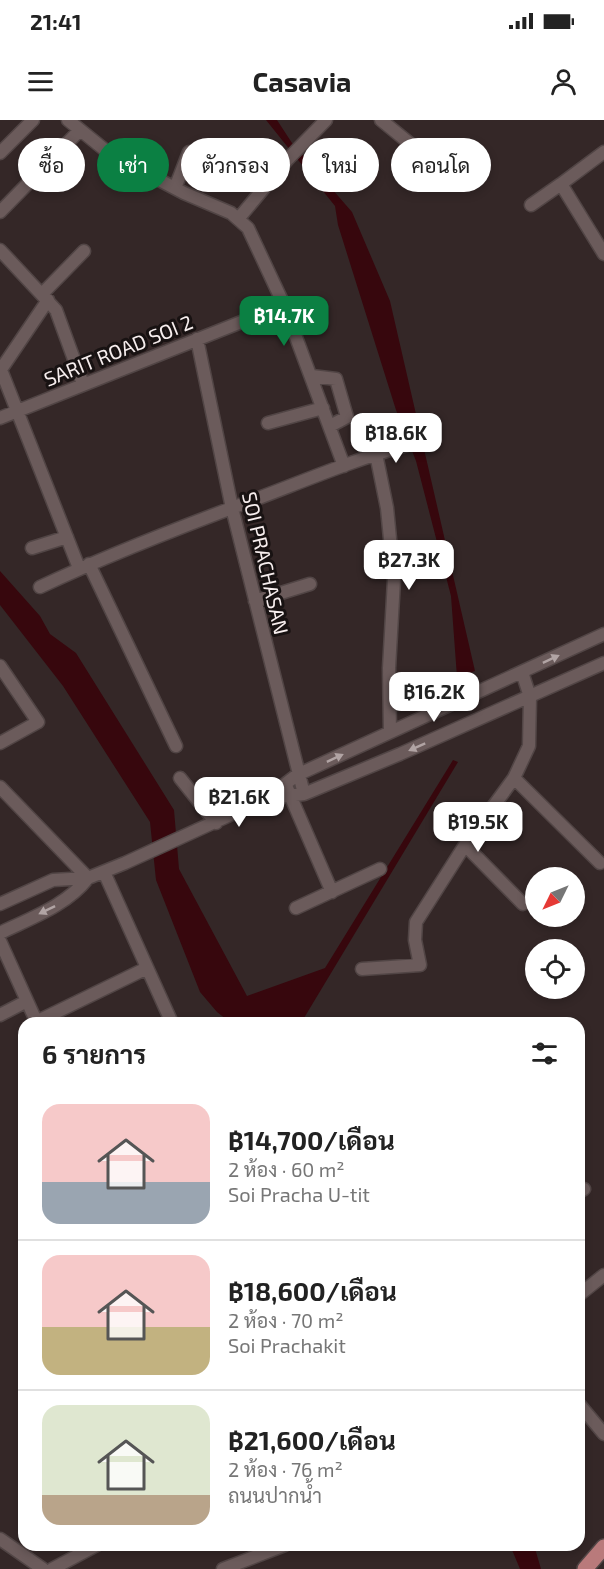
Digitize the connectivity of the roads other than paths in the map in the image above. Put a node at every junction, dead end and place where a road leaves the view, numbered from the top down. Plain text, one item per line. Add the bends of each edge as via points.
1 (33, 120) edge
2 (68, 120) edge
3 (326, 120) edge
4 (381, 120) edge
5 (80, 130) junction
6 (403, 138) edge
7 (604, 152) edge
8 (0, 153) edge
9 (181, 173) edge
10 (561, 184) junction
11 (175, 188) junction
12 (531, 205) dead end
13 (0, 212) edge
14 (239, 218) junction
15 (0, 250) edge
16 (603, 250) edge
17 (84, 251) dead end
18 (45, 297) junction
19 (284, 304) junction
20 (196, 339) junction
21 (1, 371) edge
22 (312, 376) junction
23 (83, 384) junction
24 (323, 408) junction
25 (18, 411) junction
26 (0, 418) edge
27 (268, 423) dead end
28 (330, 426) junction
29 (407, 445) dead end
30 (376, 454) junction
31 (344, 466) junction
32 (232, 508) junction
33 (67, 537) junction
34 (32, 548) dead end
35 (84, 566) junction
36 (310, 584) dead end
37 (40, 587) dead end
38 (255, 601) junction
39 (604, 634) edge
40 (604, 663) edge
41 (0, 666) edge
42 (522, 672) junction
43 (530, 697) junction
44 (390, 732) junction
45 (0, 743) edge
46 (176, 746) dead end
47 (297, 776) junction
48 (180, 778) dead end
49 (513, 778) junction
50 (0, 787) edge
51 (288, 790) junction
52 (304, 794) junction
53 (5, 801) edge
54 (216, 823) junction
55 (465, 845) junction
56 (600, 862) dead end
57 (381, 869) dead end
58 (104, 872) junction
59 (88, 878) junction
60 (332, 892) junction
61 (523, 903) dead end
62 (0, 904) edge
63 (296, 908) dead end
64 (0, 933) edge
65 (0, 940) edge
66 (147, 968) junction
67 (362, 969) dead end
68 (27, 1001) junction
69 (0, 1015) edge
70 (35, 1017) edge
71 (47, 1017) edge
72 (169, 1017) edge
73 (604, 1275) edge
74 (585, 1290) edge
75 (585, 1411) edge
76 (604, 1434) edge
77 (0, 1539) edge
78 (86, 1551) edge
79 (270, 1551) edge
80 (603, 1552) edge
81 (42, 1569) edge
82 (52, 1569) edge
83 (223, 1569) edge
84 (585, 1569) edge

1 - 8 street
2 - 5 street
3 - 14 street
4 - 6 street
5 - 11 street via 110,154
5 - 13 street
7 - 10 street
9 - 11 street
10 - 12 street
10 - 16 street
11 - 14 street
14 - 19 street via 248,228
15 - 18 street
17 - 18 street
18 - 21 street
18 - 23 street via 56,310
19 - 20 street, SARIT ROAD SOI 2
19 - 22 street
20 - 23 street, SARIT ROAD SOI 2
20 - 32 street, SOI PRACHASAN
21 - 25 street
22 - 24 street
22 - 28 street via 336,379 347,417
23 - 25 street, SARIT ROAD SOI 2
24 - 27 street
24 - 28 street
25 - 26 street, SARIT ROAD SOI 2
25 - 33 street
28 - 31 street
29 - 30 street
30 - 31 street
30 - 44 street via 387,508 394,580
31 - 32 street
32 - 35 street
32 - 38 street, SOI PRACHASAN
33 - 34 street
33 - 35 street
35 - 37 street
35 - 46 street
36 - 38 street
38 - 47 street, SOI PRACHASAN
42 -> 39 street
40 - 43 street
41 - 45 street via 38,722
42 - 43 street
42 - 44 street
43 - 49 street via 529,746
43 -> 52 street
47 -> 44 street
47 - 51 street
47 - 52 street, SOI PRACHASAN
48 - 54 street
49 - 55 street
49 - 56 street
50 - 53 street
51 - 52 street
51 - 54 street
51 - 60 street
53 - 59 street
54 - 58 street
55 - 61 street
55 - 67 street via 416,922 420,965
57 - 60 street
58 - 59 street
58 - 66 street
59 - 62 street via 53,880
59 -> 64 street via 64,902
60 - 63 street
65 - 68 street
66 - 71 street
66 - 72 street
68 - 69 street
68 - 70 street
73 - 74 street
75 - 76 street
77 - 81 street
78 - 82 street
79 - 83 street
80 - 84 main road

